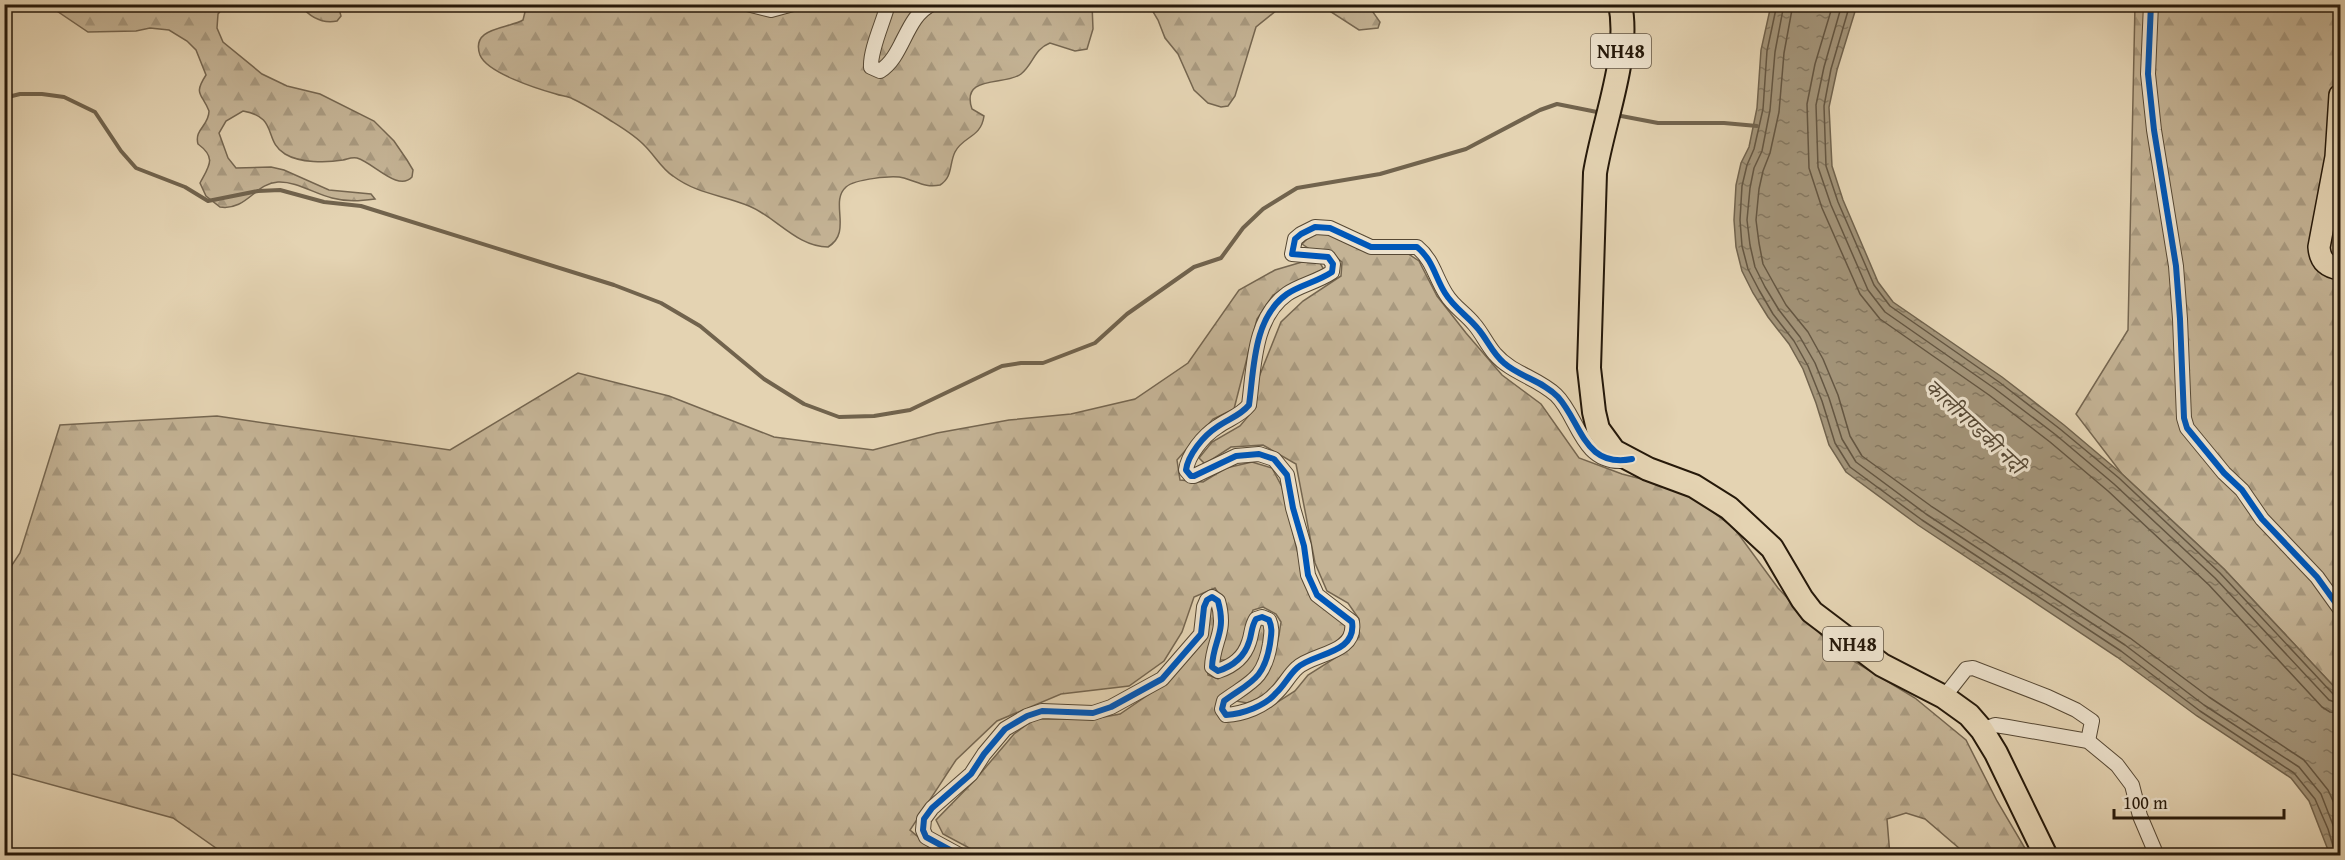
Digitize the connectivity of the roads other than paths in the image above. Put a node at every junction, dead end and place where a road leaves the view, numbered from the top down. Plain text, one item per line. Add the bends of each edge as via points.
1 (747, 4) edge
2 (792, 4) edge
3 (888, 4) edge
4 (932, 4) edge
5 (1620, 4) edge
6 (2151, 4) edge
7 (2340, 94) edge
8 (2340, 268) edge
9 (1632, 459) junction
10 (2340, 609) edge
11 (1944, 697) junction
12 (1982, 730) junction
13 (2088, 741) junction
14 (962, 855) edge
15 (2046, 855) edge
16 (2157, 855) edge

1 - 2 street via 771,10
3 - 4 street via 870,56 871,67 880,71 891,62 916,19
5 - 9 highway, NH48 via 1621,50 1595,173 1589,368 1598,429 1614,451
6 - 10 street via 2148,74 2181,319 2187,428 2242,490 2262,519 2317,577
7 - 8 main road via 2336,158 2319,247 2323,261
9 - 11 highway, NH48 via 1647,469 1694,486 1729,508 1772,548 1812,612 1882,665
9 - 14 street via 1617,461 1596,452 1581,436 1557,396 1504,364 1481,332 1445,294 1428,257 1417,247 1371,248 1322,227 1301,234 1292,246 1292,254 1328,257 1333,264 1332,272 1288,293 1277,303 1256,348 1249,405 1205,438 1190,456 1186,470 1194,476 1244,454 1274,459 1287,475 1308,575 1317,595 1352,621 1353,630 1347,641 1334,652 1297,668 1274,696 1238,714 1226,715 1222,709 1224,701 1244,690 1264,667 1272,627 1269,620 1256,619 1240,660 1218,671 1212,667 1222,628 1221,612 1218,600 1212,597 1204,607 1202,634 1162,679 1093,713 1042,711 1005,729 971,774 924,819 922,830 926,837
11 - 12 highway, NH48
11 - 13 street via 1966,669 1973,668 2088,717 2093,727
12 - 13 street via 2008,726
12 - 15 highway, NH48
13 - 16 street via 2117,765 2132,785

